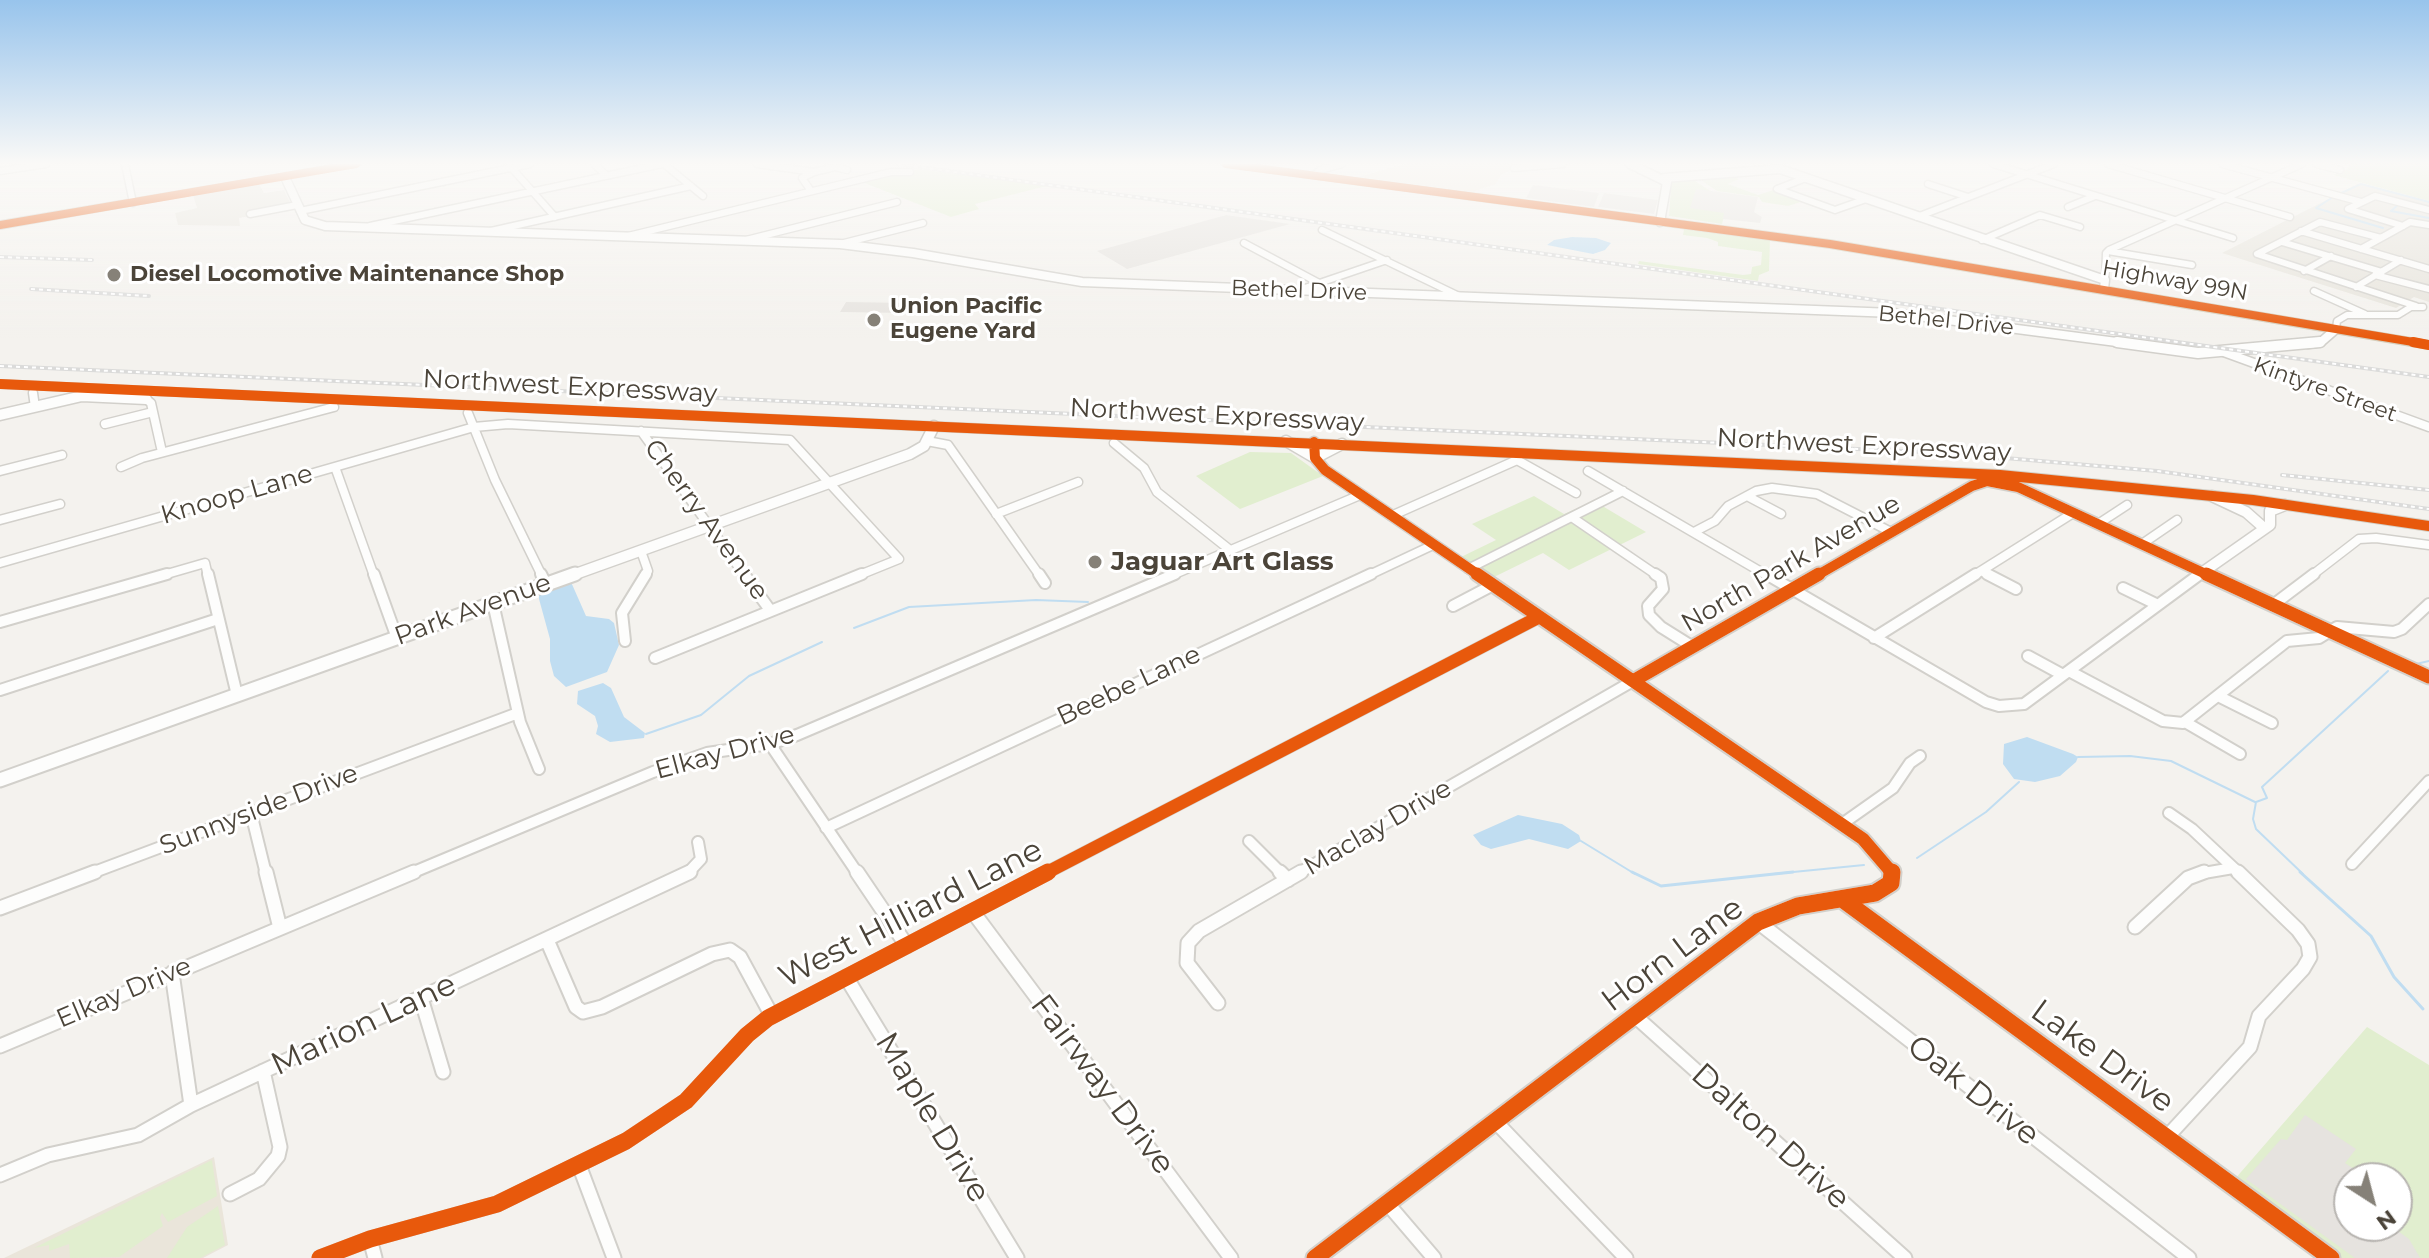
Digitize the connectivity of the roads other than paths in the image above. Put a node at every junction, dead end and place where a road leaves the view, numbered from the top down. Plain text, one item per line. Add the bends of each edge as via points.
1 (310, 223) edge
2 (387, 223) edge
3 (529, 223) edge
4 (682, 223) edge
5 (813, 223) edge
6 (923, 223) dead end
7 (1679, 223) edge
8 (1933, 223) edge
9 (2023, 223) edge
10 (2066, 223) edge
11 (2173, 223) edge
12 (2183, 223) edge
13 (2321, 223) edge
14 (2326, 223) edge
15 (2392, 223) edge
16 (2410, 223) edge
17 (2403, 226) junction
18 (2080, 227) dead end
19 (363, 228) junction
20 (1322, 230) dead end
21 (2301, 231) junction
22 (487, 232) junction
23 (624, 237) junction
24 (2233, 238) dead end
25 (2381, 238) junction
26 (1982, 240) junction
27 (739, 241) junction
28 (2281, 242) junction
29 (1244, 243) dead end
30 (840, 244) junction
31 (2361, 249) junction
32 (2108, 251) junction
33 (2331, 256) junction
34 (1387, 260) junction
35 (2401, 260) junction
36 (2192, 265) dead end
37 (2429, 269) edge
38 (2304, 271) junction
39 (2378, 274) junction
40 (1319, 283) junction
41 (2104, 284) junction
42 (2356, 287) junction
43 (2429, 289) edge
44 (1299, 290) junction
45 (2314, 291) dead end
46 (1461, 297) junction
47 (2365, 314) junction
48 (2336, 329) junction
49 (2429, 345) edge
50 (2221, 351) junction
51 (0, 384) edge
52 (33, 393) dead end
53 (146, 399) joint
54 (35, 407) junction
55 (334, 407) dead end
56 (153, 412) junction
57 (468, 413) dead end
58 (0, 415) edge
59 (105, 424) dead end
60 (934, 426) junction
61 (474, 427) junction
62 (2429, 427) edge
63 (641, 431) junction
64 (927, 441) junction
65 (1286, 441) junction
66 (1314, 442) junction
67 (1114, 443) dead end
68 (1343, 444) junction
69 (162, 452) junction
70 (62, 455) dead end
71 (1315, 458) junction
72 (121, 467) dead end
73 (335, 467) junction
74 (0, 471) edge
75 (1588, 471) dead end
76 (1078, 482) dead end
77 (829, 483) junction
78 (1623, 491) junction
79 (1576, 493) dead end
80 (1360, 495) junction
81 (2210, 495) junction
82 (1747, 496) junction
83 (2253, 500) junction
84 (60, 504) dead end
85 (2127, 505) dead end
86 (2285, 505) junction
87 (2073, 513) junction
88 (996, 514) junction
89 (1781, 514) dead end
90 (1391, 516) junction
91 (1573, 518) junction
92 (0, 520) edge
93 (2177, 520) dead end
94 (2098, 524) junction
95 (2429, 526) edge
96 (708, 527) junction
97 (2263, 527) junction
98 (1694, 532) junction
99 (1891, 532) junction
100 (2142, 544) junction
101 (1433, 545) junction
102 (2429, 545) edge
103 (1230, 550) junction
104 (641, 551) junction
105 (0, 563) edge
106 (1468, 569) junction
107 (1981, 571) junction
108 (2203, 572) junction
109 (1045, 583) dead end
110 (546, 584) junction
111 (1493, 585) junction
112 (2123, 588) dead end
113 (2016, 589) dead end
114 (1789, 590) junction
115 (493, 603) junction
116 (2429, 604) edge
117 (2158, 605) junction
118 (2273, 605) junction
119 (1453, 606) dead end
120 (770, 610) junction
121 (2424, 614) edge
122 (1539, 617) junction
123 (218, 619) junction
124 (0, 622) edge
125 (2330, 631) junction
126 (397, 638) junction
127 (1874, 638) junction
128 (625, 641) dead end
129 (1693, 647) junction
130 (2028, 656) dead end
131 (655, 658) dead end
132 (2066, 673) junction
133 (2429, 677) edge
134 (1633, 681) junction
135 (0, 690) edge
136 (237, 695) junction
137 (2218, 696) junction
138 (518, 713) junction
139 (2185, 722) junction
140 (2272, 723) dead end
141 (770, 744) junction
142 (2240, 754) dead end
143 (1920, 756) dead end
144 (539, 769) dead end
145 (0, 780) edge
146 (2429, 781) edge
147 (251, 813) junction
148 (2169, 813) dead end
149 (1842, 824) junction
150 (826, 828) junction
151 (1249, 841) dead end
152 (698, 842) dead end
153 (2352, 864) dead end
154 (2233, 868) junction
155 (1288, 880) junction
156 (1842, 899) junction
157 (0, 908) edge
158 (973, 912) junction
159 (1758, 922) junction
160 (2135, 927) dead end
161 (280, 928) junction
162 (547, 940) junction
163 (907, 946) junction
164 (172, 973) junction
165 (846, 977) junction
166 (421, 998) junction
167 (1218, 1003) dead end
168 (772, 1016) junction
169 (1635, 1016) junction
170 (0, 1046) edge
171 (263, 1071) junction
172 (443, 1072) dead end
173 (191, 1105) junction
174 (1495, 1121) junction
175 (2167, 1137) junction
176 (579, 1165) junction
177 (0, 1175) edge
178 (230, 1194) dead end
179 (1387, 1203) junction
180 (370, 1239) junction
181 (320, 1258) edge
182 (375, 1258) edge
183 (614, 1258) edge
184 (1017, 1258) edge
185 (1231, 1258) edge
186 (1315, 1258) edge
187 (1434, 1258) edge
188 (1626, 1258) edge
189 (1905, 1258) edge
190 (2189, 1258) edge
191 (2331, 1258) edge

1 - 19 street, Bethel Drive
2 - 19 street
3 - 22 street
4 - 23 street
5 - 27 street
6 - 30 street
7 - 41 main road, Highway 99N
8 - 26 street
9 - 26 street
10 - 18 street
11 - 32 street
12 - 24 street
13 - 21 street
14 - 25 street
15 - 17 street
16 - 17 street
17 - 25 street
19 - 22 street, Bethel Drive
20 - 34 street
21 - 28 street
21 - 31 street
22 - 23 street, Bethel Drive
23 - 27 street, Bethel Drive
25 - 31 street
26 - 41 street
27 - 30 street, Bethel Drive
28 - 33 street
28 - 38 street via 2257,256
29 - 40 street
30 - 44 street, Bethel Drive via 1074,281
31 - 35 street
32 - 36 street
32 - 41 street
33 - 38 street
33 - 39 street
34 - 40 street
34 - 46 street
35 - 37 street
35 - 39 street
38 - 42 street
39 - 42 street
39 - 43 street
40 - 44 street
41 - 48 main road, Highway 99N
42 - 47 street via 2420,306 2398,315
44 - 46 street, Bethel Drive
45 - 47 street
46 - 50 street, Bethel Drive via 1925,316 2179,351
47 - 48 street via 2342,317
48 - 49 main road, Highway 99N
48 - 50 street, Bethel Drive via 2312,344
50 - 62 street, Kintyre Street
51 - 60 main road, Northwest Expressway
52 - 54 street
53 - 54 street via 90,395
53 - 56 street
54 - 58 street
55 - 69 street
56 - 59 street
56 - 69 street
57 - 61 street
60 - 64 street
60 - 65 main road, Northwest Expressway
61 - 63 street, Knoop Lane
61 - 73 street, Knoop Lane
61 - 110 street
63 - 77 street, Knoop Lane via 790,440
63 - 96 street, Cherry Avenue
64 - 77 street, Park Avenue via 916,452
64 - 88 street via 948,445
65 - 66 main road, Northwest Expressway
65 - 71 street
66 - 68 main road, Northwest Expressway
66 - 71 street
67 - 103 street via 1144,468 1157,492
68 - 71 street
68 - 81 main road, Northwest Expressway via 1984,474
69 - 72 street
70 - 74 street
71 - 80 street
73 - 105 street, Knoop Lane
73 - 126 street
75 - 78 street
76 - 88 street
77 - 96 street, Park Avenue
77 - 120 street, Knoop Lane via 899,559
78 - 91 street
78 - 98 street
79 - 90 street via 1517,460
80 - 90 street
80 - 103 street, Elkay Drive
81 - 83 main road, Northwest Expressway
81 - 97 street via 2246,512
82 - 89 street
82 - 98 street
82 - 99 street via 1768,488 1808,491
83 - 86 main road, Northwest Expressway
83 - 97 street
84 - 92 street
85 - 94 street
86 - 95 main road, Northwest Expressway
86 - 97 street via 2270,511 2270,525
87 - 94 street, North Park Avenue
87 - 99 street, North Park Avenue via 2018,487 1987,481
87 - 107 street
88 - 109 street
90 - 101 street
91 - 106 street
91 - 129 street via 1661,578 1663,589 1648,606 1649,615
93 - 100 street
94 - 100 street, North Park Avenue
96 - 104 street, Park Avenue
96 - 120 street, Cherry Avenue
97 - 108 street
98 - 114 street
99 - 114 street, North Park Avenue
100 - 108 street, North Park Avenue
101 - 106 street
101 - 150 street, Beebe Lane
102 - 118 street via 2359,539
103 - 141 street, Elkay Drive
104 - 110 street, Park Avenue
104 - 128 street via 648,571 622,613
106 - 111 street
107 - 113 street
107 - 127 street
108 - 117 street
108 - 118 street, North Park Avenue
110 - 115 street, Park Avenue
111 - 119 street
111 - 122 street
112 - 117 street
114 - 127 street
114 - 129 street, North Park Avenue
115 - 126 street, Park Avenue
115 - 138 street
116 - 121 street
117 - 132 street
118 - 125 street, North Park Avenue
120 - 131 street
121 - 125 street via 2394,632 2340,627
122 - 134 street
122 - 158 street, West Hilliard Lane
123 - 124 street via 204,562
123 - 135 street
123 - 136 street
125 - 133 street, North Park Avenue
125 - 137 street via 2319,638 2280,644
126 - 136 street, Park Avenue
127 - 132 street via 1989,703 2021,706
129 - 134 street, North Park Avenue
130 - 132 street
132 - 139 street via 2163,721
134 - 149 street, Horn Lane
134 - 155 street, Maclay Drive
136 - 145 street, Park Avenue
137 - 139 street
137 - 140 street
138 - 144 street
138 - 147 street, Sunnyside Drive
139 - 142 street
141 - 150 street
141 - 161 street, Elkay Drive via 707,753 661,769
143 - 149 street via 1893,788
146 - 153 street
147 - 157 street, Sunnyside Drive
147 - 161 street
148 - 154 street
149 - 156 street, Horn Lane via 1881,855 1893,879 1881,891
150 - 163 street
151 - 155 street
152 - 162 street, Marion Lane via 701,859 687,875
154 - 160 street via 2188,878
154 - 175 street via 2298,930 2310,957 2259,1016 2250,1047
155 - 167 street, Maclay Drive via 1199,931 1188,943 1188,967
156 - 159 street, Horn Lane via 1782,910
156 - 175 street, Lake Drive
158 - 163 street, West Hilliard Lane
158 - 185 street, Fairway Drive
159 - 169 street, Horn Lane
159 - 190 street, Oak Drive
161 - 164 street, Elkay Drive
162 - 166 street, Marion Lane
162 - 168 street via 581,1016 736,946
163 - 165 street, West Hilliard Lane
164 - 170 street, Elkay Drive
164 - 173 street
165 - 168 street, West Hilliard Lane
165 - 184 street, Maple Drive
166 - 171 street, Marion Lane
166 - 172 street
168 - 176 street, West Hilliard Lane via 674,1111
169 - 174 street, Horn Lane
169 - 189 street, Dalton Drive
171 - 173 street, Marion Lane
171 - 178 street via 278,1156 259,1179
173 - 177 street, Marion Lane via 138,1135 48,1155
174 - 179 street, Horn Lane
174 - 188 street
175 - 191 street, Lake Drive
176 - 180 street, West Hilliard Lane via 475,1213
176 - 183 street
179 - 186 street, Horn Lane
179 - 187 street
180 - 181 street, West Hilliard Lane
180 - 182 street

